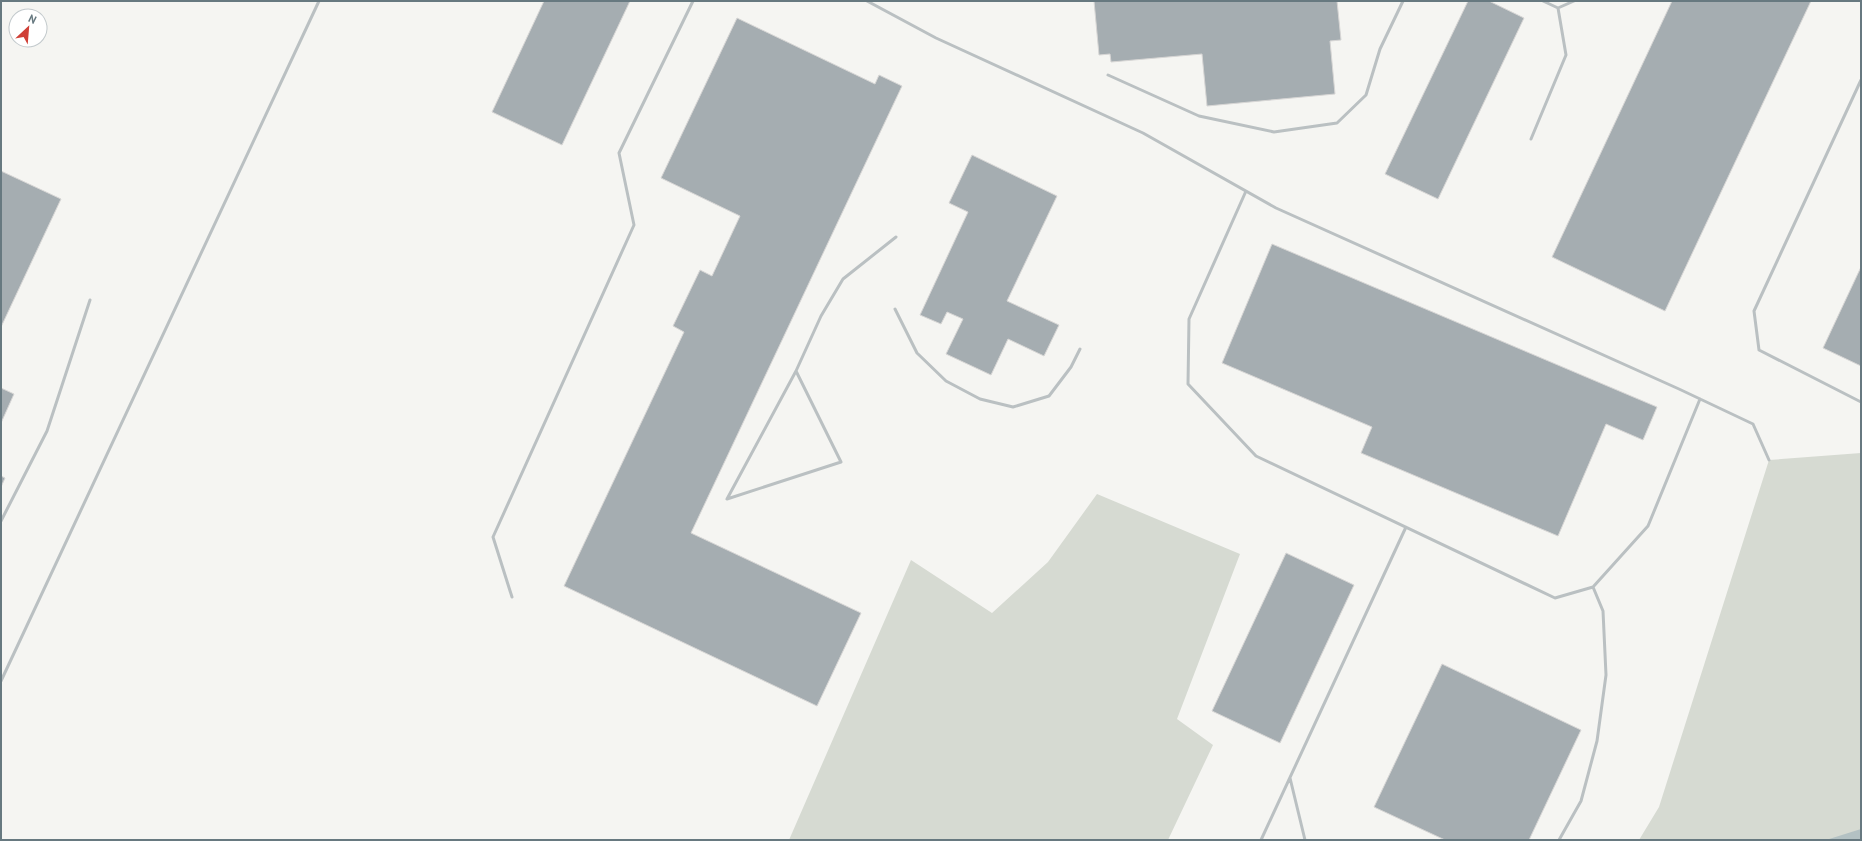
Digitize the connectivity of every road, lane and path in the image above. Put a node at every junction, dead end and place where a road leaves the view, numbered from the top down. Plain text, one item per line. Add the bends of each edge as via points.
1 (319, 1) edge
2 (692, 1) edge
3 (867, 1) edge
4 (1403, 1) edge
5 (1543, 1) edge
6 (1574, 1) edge
7 (1558, 8) junction
8 (1108, 75) dead end
9 (1861, 80) edge
10 (1531, 139) dead end
11 (1246, 191) junction
12 (896, 237) dead end
13 (90, 300) dead end
14 (895, 309) dead end
15 (1080, 349) dead end
16 (796, 371) junction
17 (1700, 399) junction
18 (1861, 402) edge
19 (1769, 460) dead end
20 (1, 521) edge
21 (1406, 528) junction
22 (1593, 587) junction
23 (512, 597) dead end
24 (1, 681) edge
25 (1290, 778) junction
26 (1260, 840) edge
27 (1305, 840) edge
28 (1558, 840) edge

1 - 24 lane
2 - 23 lane via 619,153 634,225 493,537
3 - 11 lane via 936,38 1142,133
4 - 8 lane via 1380,49 1366,95 1337,123 1274,132 1199,116
5 - 7 lane
6 - 7 lane
7 - 10 lane via 1566,55
9 - 18 lane via 1754,311 1759,350
11 - 17 lane via 1276,208
11 - 21 lane via 1189,319 1188,384 1256,456
12 - 16 lane via 843,279 821,316
13 - 20 lane via 47,431
14 - 15 lane via 917,353 946,381 980,399 1013,407 1049,396 1071,367
16 - 16 lane via 841,462 727,499 770,418
17 - 19 lane via 1753,424
17 - 22 lane via 1648,526
21 - 22 lane via 1555,598
21 - 25 lane
22 - 28 lane via 1603,611 1606,675 1597,741 1581,801
25 - 26 lane
25 - 27 lane

